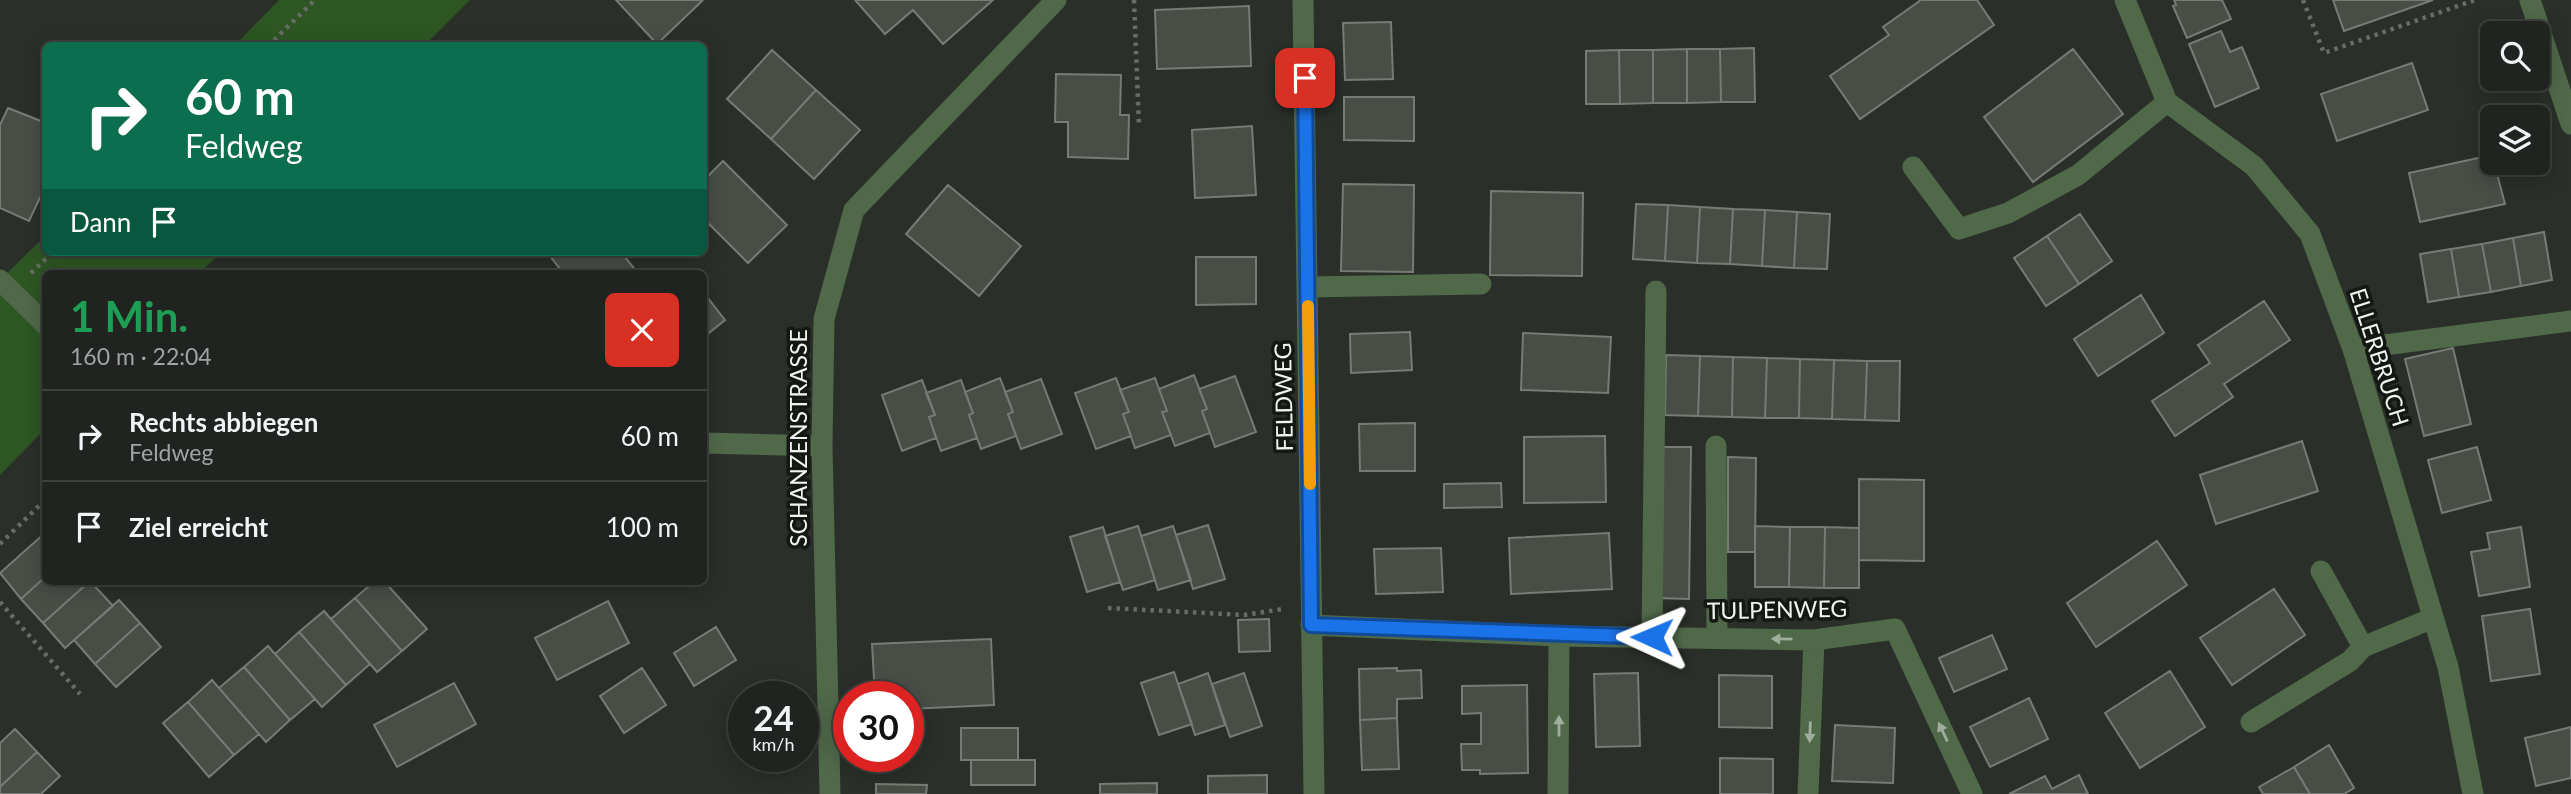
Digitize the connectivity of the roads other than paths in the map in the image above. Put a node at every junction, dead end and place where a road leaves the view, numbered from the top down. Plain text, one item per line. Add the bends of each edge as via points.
1 (1056, 0) edge
2 (1303, 0) edge
3 (2125, 0) edge
4 (2530, 0) edge
5 (2166, 102) junction
6 (2571, 124) edge
7 (1913, 167) dead end
8 (0, 280) edge
9 (1481, 284) dead end
10 (1308, 287) junction
11 (1656, 291) dead end
12 (42, 321) edge
13 (2571, 321) edge
14 (2353, 349) junction
15 (707, 443) edge
16 (822, 446) junction
17 (1716, 446) dead end
18 (2320, 571) dead end
19 (1311, 615) junction
20 (2433, 618) junction
21 (1559, 636) junction
22 (1652, 637) junction
23 (1717, 638) junction
24 (1814, 639) junction
25 (2363, 647) junction
26 (2251, 722) dead end
27 (830, 794) edge
28 (1314, 794) edge
29 (1558, 794) edge
30 (1808, 794) edge
31 (1972, 794) edge
32 (2473, 794) edge

1 - 16 street, SCHANZENSTRASSE via 854,210 824,319
2 - 10 street, FELDWEG
3 - 5 street
4 - 6 street
5 - 7 street via 2077,175 2008,213 1959,229
5 - 14 street, ELLERBRUCH via 2254,166 2310,234
8 - 12 street
9 - 10 street
10 - 19 street, FELDWEG
11 - 22 street
13 - 14 street
14 - 20 street, ELLERBRUCH
15 - 16 street
16 - 27 street, SCHANZENSTRASSE
17 - 23 street
18 - 25 street
19 - 21 street, TULPENWEG
19 - 28 street, FELDWEG
20 - 25 street
20 - 32 street, ELLERBRUCH via 2448,667
21 - 22 street, TULPENWEG
29 -> 21 street
22 - 23 street, TULPENWEG
24 -> 23 street, TULPENWEG
24 -> 30 street
31 -> 24 street, TULPENWEG via 1895,629
25 - 26 street via 2350,661

